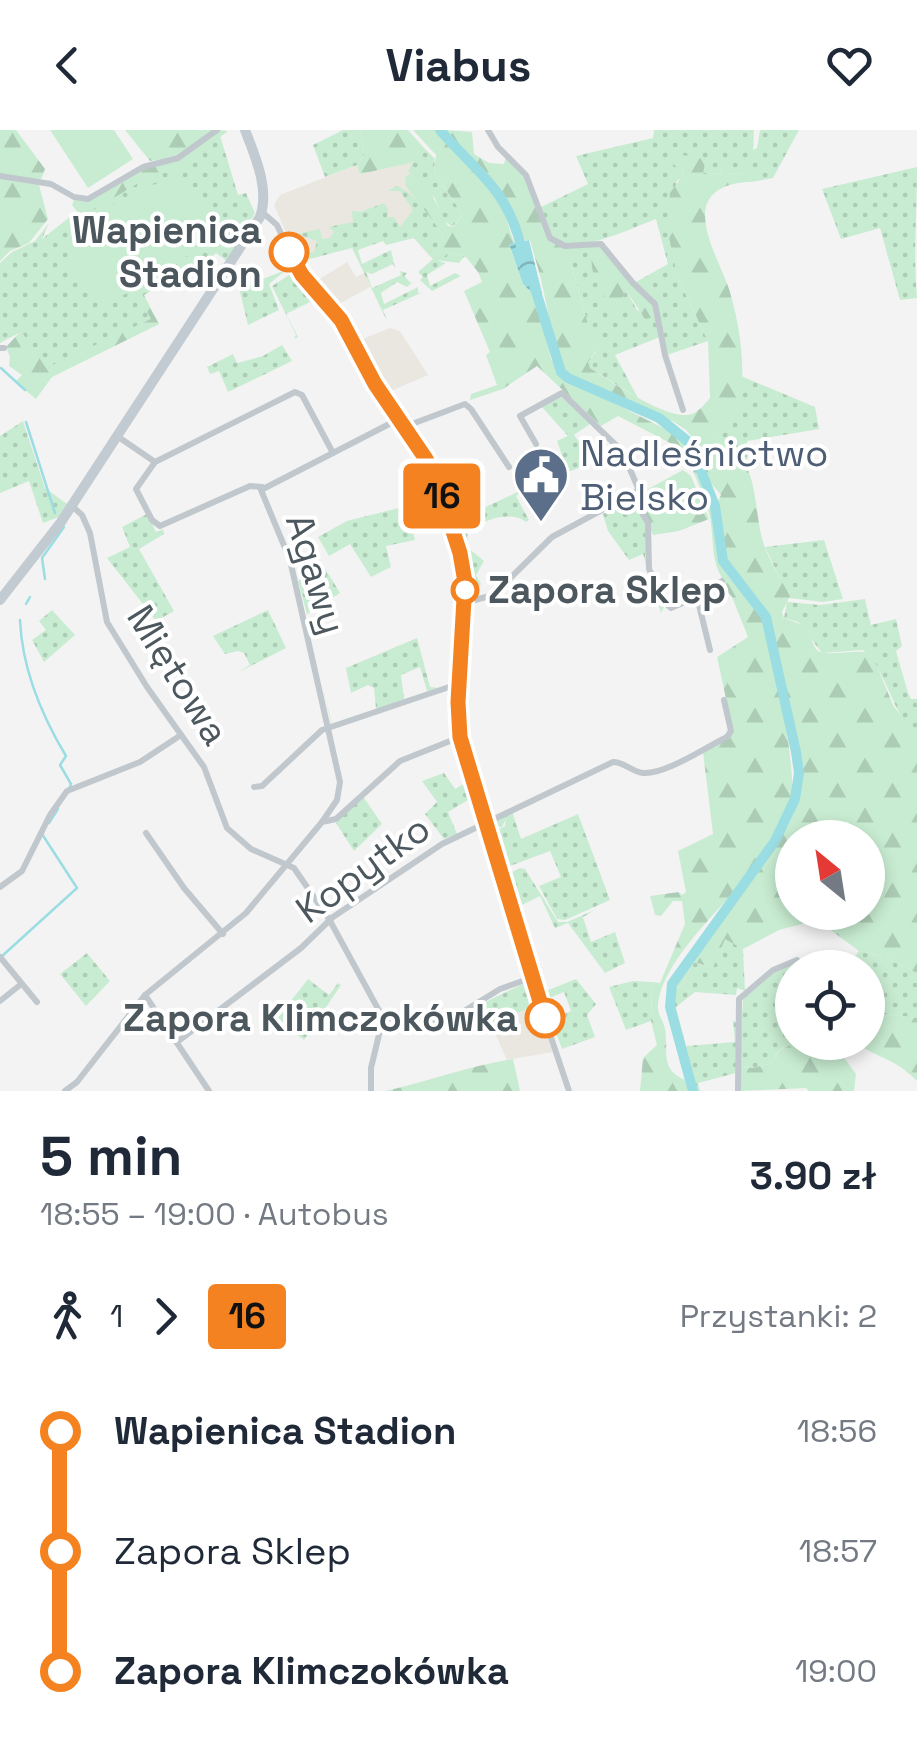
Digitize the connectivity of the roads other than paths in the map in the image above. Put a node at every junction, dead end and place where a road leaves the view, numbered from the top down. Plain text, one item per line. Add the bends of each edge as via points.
1 (216, 130) edge
2 (245, 130) edge
3 (488, 130) edge
4 (0, 176) edge
5 (262, 212) junction
6 (683, 410) dead end
7 (399, 419) junction
8 (404, 427) junction
9 (117, 436) junction
10 (536, 444) dead end
11 (333, 452) junction
12 (155, 462) junction
13 (509, 467) dead end
14 (262, 487) junction
15 (635, 492) junction
16 (72, 506) junction
17 (722, 581) dead end
18 (697, 597) junction
19 (0, 600) edge
20 (464, 603) junction
21 (710, 650) dead end
22 (458, 684) junction
23 (724, 700) dead end
24 (328, 728) junction
25 (182, 735) junction
26 (460, 737) junction
27 (254, 787) dead end
28 (322, 822) junction
29 (488, 824) junction
30 (146, 834) dead end
31 (266, 858) junction
32 (288, 864) junction
33 (278, 878) junction
34 (0, 887) edge
35 (329, 919) junction
36 (223, 934) junction
37 (0, 957) edge
38 (775, 969) edge
39 (531, 978) junction
40 (20, 985) junction
41 (145, 996) junction
42 (0, 1001) edge
43 (37, 1002) dead end
44 (383, 1018) junction
45 (176, 1042) junction
46 (75, 1088) edge
47 (65, 1091) edge
48 (209, 1091) edge
49 (371, 1091) edge
50 (569, 1091) edge
51 (738, 1091) edge

1 - 4 street via 178,158 143,166 88,199 51,184
2 - 5 street via 263,188
3 - 6 street via 526,175 550,238 565,246 601,244 655,304
5 - 7 street via 277,224 302,275 341,320
5 - 9 street
7 - 8 street
7 - 11 street, Agawy
8 - 13 street via 465,404
8 - 20 street via 441,494 462,562
9 - 12 street
9 - 16 street
10 - 15 street via 520,416 562,393 622,451
11 - 12 street via 295,392
11 - 14 street, Agawy
12 - 14 street via 136,489 158,526 250,486
14 - 24 street, Agawy via 289,555
15 - 18 street via 651,540 647,562 666,603 676,608
15 - 20 street via 552,537 500,592
16 - 19 street
16 - 25 street, Miętowa via 90,533 107,622
17 - 18 street
18 - 21 street
20 - 22 street
22 - 24 street
22 - 26 street
23 - 29 street, Kopytko via 727,737 658,772 612,762
24 - 27 street
24 - 28 street, Agawy via 341,786
25 - 31 street, Miętowa via 207,772 227,828
25 - 34 street via 68,791 22,871
26 - 28 street via 400,761 336,819
26 - 29 street
28 - 32 street
29 - 35 street, Kopytko via 442,844
29 - 39 street
30 - 36 street
31 - 32 street, Miętowa
31 - 33 street, Miętowa
32 - 33 street
32 - 35 street
33 - 36 street
35 - 44 street
35 - 45 street, Kopytko via 301,948
36 - 41 street
37 - 40 street
38 - 51 street via 739,1000
39 - 44 street via 448,1020
39 - 50 street
40 - 42 street
40 - 43 street
41 - 45 street
41 - 46 street
44 - 49 street
45 - 48 street
46 - 47 street

